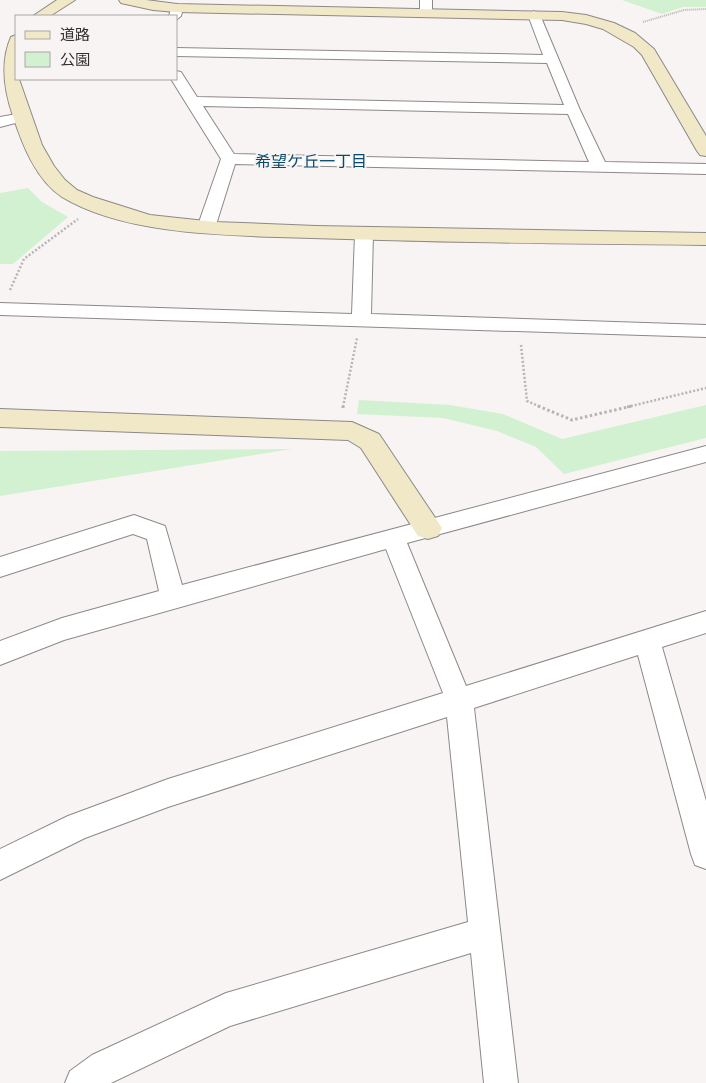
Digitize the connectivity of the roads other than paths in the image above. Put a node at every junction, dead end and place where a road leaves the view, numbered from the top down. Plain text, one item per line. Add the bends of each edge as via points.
1 (68, 0) edge
2 (126, 0) edge
3 (426, 6) edge
4 (527, 10) edge
5 (176, 12) edge
6 (42, 15) edge
7 (15, 42) edge
8 (178, 52) edge
9 (552, 59) junction
10 (178, 78) edge
11 (193, 102) junction
12 (573, 110) junction
13 (22, 117) junction
14 (0, 122) edge
15 (706, 151) edge
16 (229, 159) junction
17 (600, 168) junction
18 (706, 169) edge
19 (206, 228) junction
20 (364, 234) junction
21 (706, 239) edge
22 (1, 309) edge
23 (361, 319) junction
24 (706, 331) edge
25 (0, 418) edge
26 (706, 454) edge
27 (428, 528) junction
28 (393, 537) junction
29 (0, 567) edge
30 (174, 598) junction
31 (706, 622) edge
32 (647, 641) junction
33 (0, 653) edge
34 (459, 700) junction
35 (706, 854) edge
36 (0, 865) edge
37 (485, 933) junction
38 (82, 1083) edge
39 (501, 1083) edge

1 - 6 street
2 - 5 street
3 - 4 street
3 - 5 street
4 - 9 street
4 - 15 street via 579,18 619,30 640,43
7 - 13 street via 8,58 8,69
8 - 9 street
9 - 12 street
10 - 11 street
11 - 12 street
11 - 16 street
12 - 17 street
13 - 14 street
13 - 19 street via 44,166 66,191 96,205 154,223
16 - 17 street
16 - 19 street
17 - 18 street
19 - 20 street
20 - 21 street
20 - 23 street
22 - 23 street
23 - 24 street
25 - 27 street via 352,431 370,441
26 - 27 street
27 - 28 street
28 - 30 street
28 - 34 street
29 - 30 street via 134,524 157,533
30 - 33 street via 62,629
31 - 32 street
32 - 34 street
32 - 35 street
34 - 36 street via 168,792 78,826
34 - 37 street
37 - 38 street via 226,1010 104,1067
37 - 39 street

